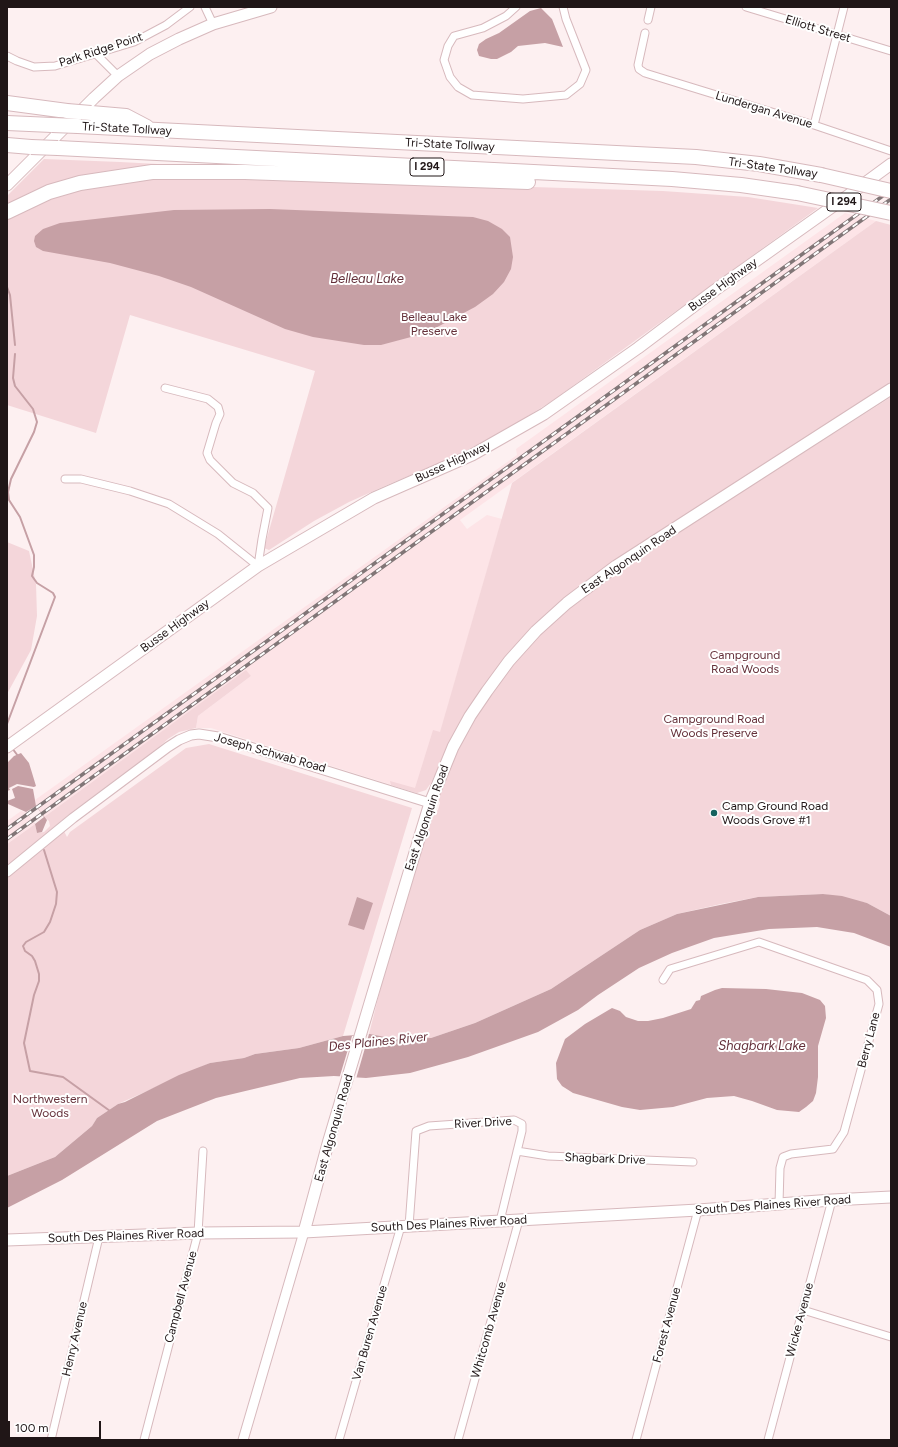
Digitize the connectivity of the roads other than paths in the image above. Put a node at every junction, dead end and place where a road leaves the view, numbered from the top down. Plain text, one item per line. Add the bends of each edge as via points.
1 (190, 7) edge
2 (205, 7) edge
3 (210, 7) edge
4 (271, 7) edge
5 (516, 7) edge
6 (563, 7) edge
7 (652, 7) edge
8 (746, 7) edge
9 (844, 7) edge
10 (648, 20) dead end
11 (213, 24) junction
12 (645, 33) dead end
13 (838, 35) junction
14 (891, 51) edge
15 (96, 54) junction
16 (7, 56) edge
17 (118, 76) junction
18 (7, 103) edge
19 (7, 123) edge
20 (814, 125) junction
21 (153, 130) junction
22 (7, 146) edge
23 (891, 151) edge
24 (891, 164) edge
25 (591, 176) junction
26 (7, 185) edge
27 (891, 191) edge
28 (7, 212) edge
29 (891, 213) edge
30 (165, 388) dead end
31 (891, 389) edge
32 (65, 479) dead end
33 (258, 566) junction
34 (9, 746) edge
35 (430, 803) junction
36 (7, 872) edge
37 (663, 980) dead end
38 (416, 1131) joint
39 (203, 1151) dead end
40 (517, 1151) junction
41 (693, 1162) dead end
42 (891, 1197) edge
43 (832, 1200) junction
44 (779, 1204) junction
45 (698, 1210) junction
46 (519, 1220) junction
47 (500, 1221) junction
48 (405, 1226) junction
49 (304, 1232) junction
50 (198, 1233) junction
51 (99, 1238) junction
52 (7, 1240) edge
53 (803, 1310) junction
54 (891, 1337) edge
55 (50, 1440) edge
56 (144, 1440) edge
57 (243, 1440) edge
58 (339, 1440) edge
59 (458, 1440) edge
60 (636, 1440) edge
61 (768, 1440) edge

1 - 15 street, Park Ridge Point via 144,37
2 - 11 street
3 - 11 street
4 - 11 main road
5 - 6 street via 506,16 483,28 454,36 444,60 450,77 458,87 472,95 523,99 566,95 580,84 586,70
7 - 10 street
8 - 13 street, Elliott Street
9 - 13 street
11 - 17 main road via 156,50
12 - 20 street, Lundergan Avenue via 638,65 645,73
13 - 14 street, Elliott Street
13 - 20 street
15 - 16 street, Park Ridge Point via 55,66 41,67 27,65
15 - 17 street
17 - 26 main road
18 - 21 highway, bridge via 126,116
19 - 21 highway, Tri-State Tollway / I 294, bridge
20 - 23 street, Lundergan Avenue
21 - 27 highway, Tri-State Tollway / I 294, bridge via 696,157 759,164
22 - 25 highway, Tri-State Tollway / I 294, bridge
24 - 33 main road, Busse Highway via 544,414 472,456 374,498
25 - 28 highway via 556,183 245,172 152,172 49,192
25 - 29 highway, Tri-State Tollway / I 294, bridge via 741,185 797,193
30 - 33 street via 208,399 218,407 220,414 207,454 233,483 253,493 268,508
31 - 35 main road, East Algonquin Road via 616,566 567,603 523,645 487,691 453,747
32 - 33 street via 81,479 168,504 218,534
33 - 34 main road, Busse Highway
35 - 36 street, Joseph Schwab Road via 218,737 191,735 168,746
35 - 49 main road, East Algonquin Road
37 - 44 street, Berry Lane via 670,969 759,942 867,980 877,990 879,1004 844,1132 833,1149 783,1157 780,1168
38 - 40 street, River Drive via 429,1126 514,1120 522,1124
38 - 48 street, Van Buren Avenue
39 - 50 street, Campbell Avenue
40 - 41 street, Shagbark Drive via 548,1156
40 - 47 street, River Drive
42 - 43 main road, South Des Plaines River Road
43 - 44 main road, South Des Plaines River Road
43 - 53 street, Wicke Avenue
44 - 45 main road, South Des Plaines River Road
45 - 46 main road, South Des Plaines River Road
45 - 60 street, Forest Avenue
46 - 47 main road, South Des Plaines River Road
46 - 59 street, Whitcomb Avenue
47 - 48 main road, South Des Plaines River Road
48 - 49 main road, South Des Plaines River Road
48 - 58 street, Van Buren Avenue
49 - 50 main road, South Des Plaines River Road
49 - 57 street, East Algonquin Road
50 - 51 main road, South Des Plaines River Road
50 - 56 street, Campbell Avenue
51 - 52 main road, South Des Plaines River Road
51 - 55 street, Henry Avenue
53 - 54 street
53 - 61 street, Wicke Avenue

